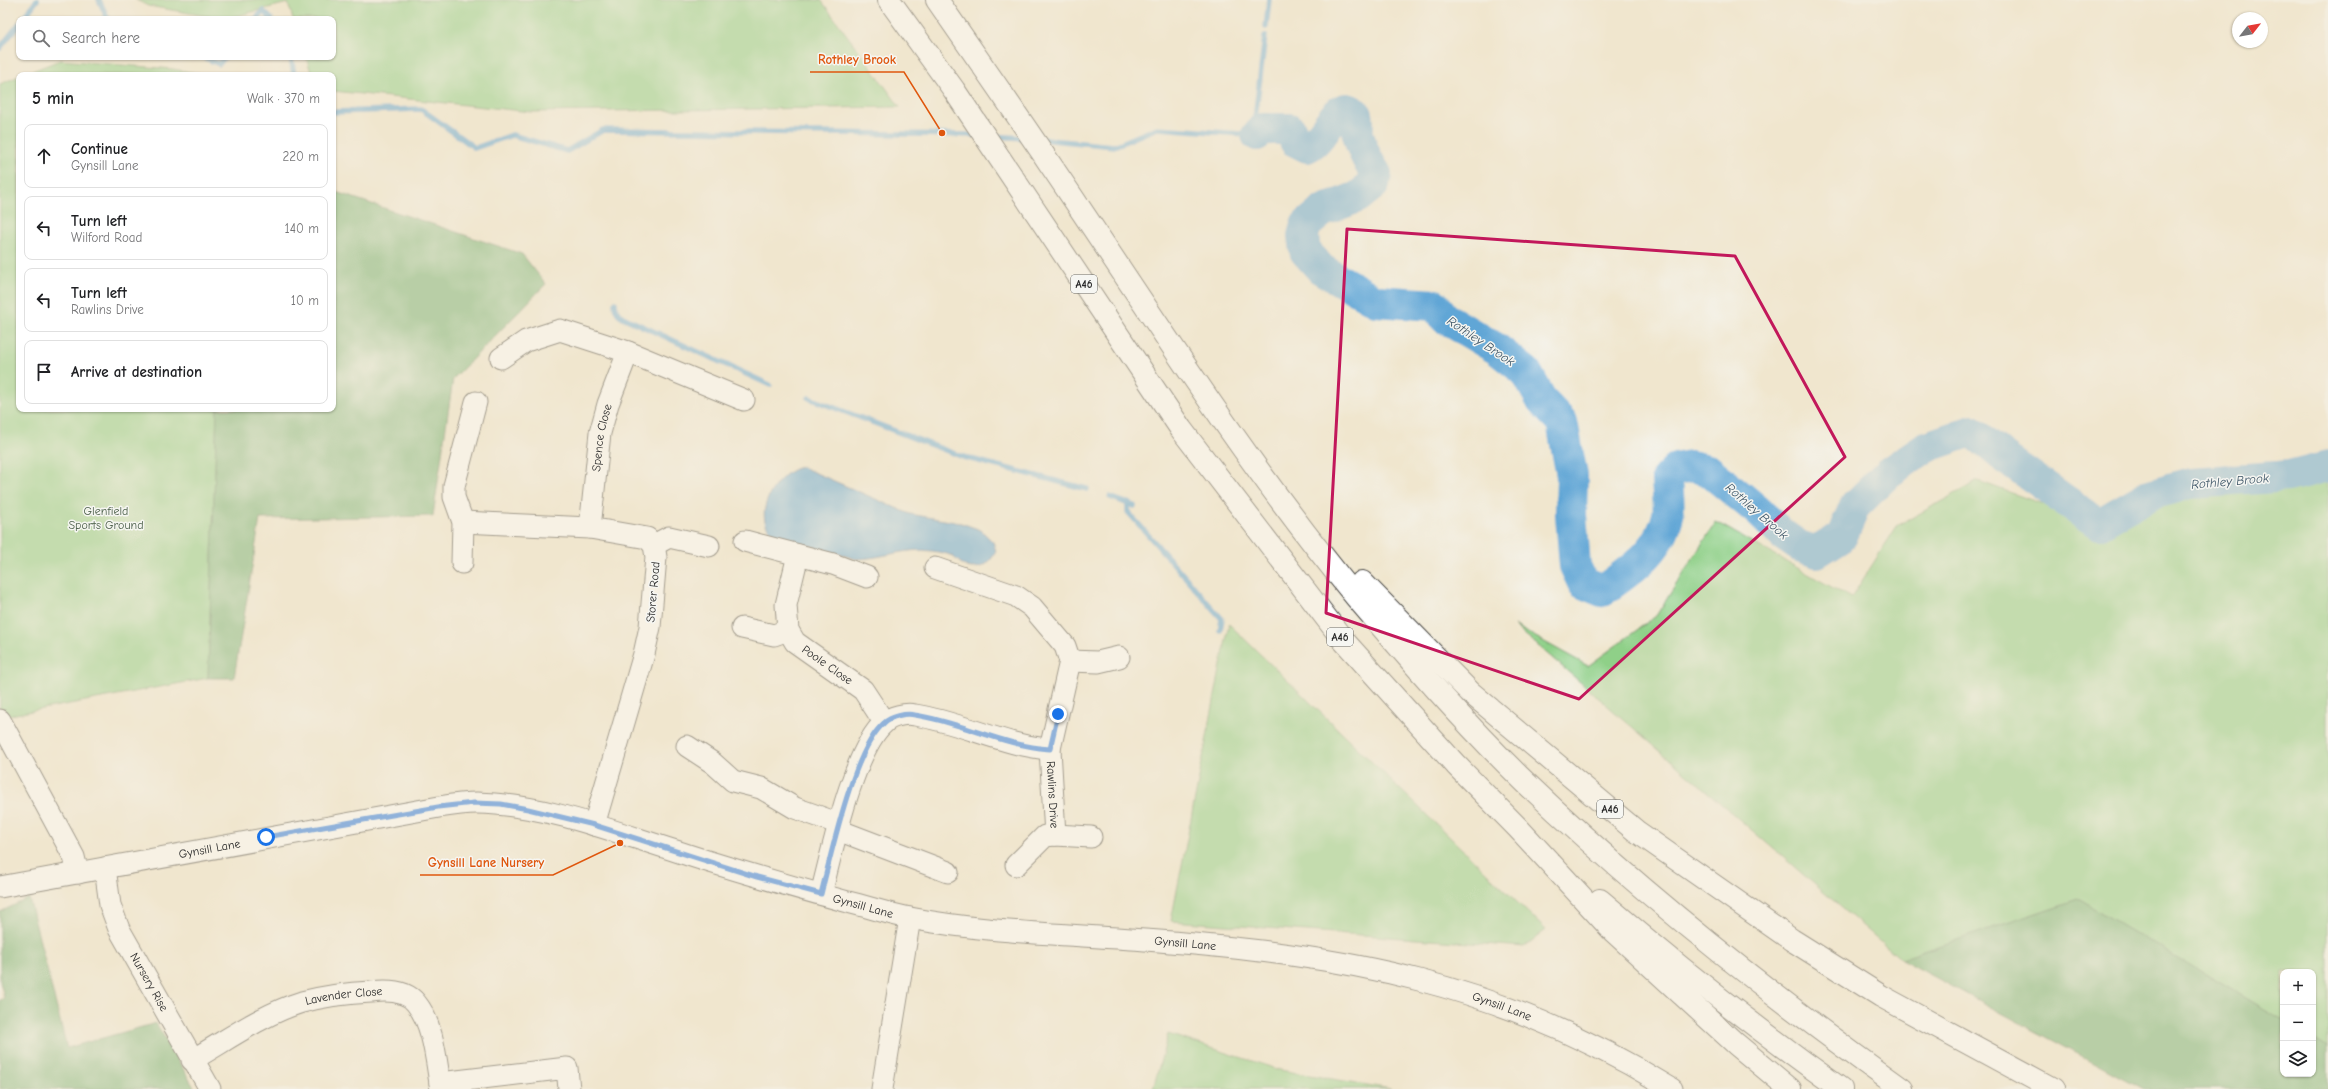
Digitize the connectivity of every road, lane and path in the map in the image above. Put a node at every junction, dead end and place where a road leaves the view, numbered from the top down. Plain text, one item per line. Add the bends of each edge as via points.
1 (889, 0) edge
2 (937, 0) edge
3 (628, 352) junction
4 (501, 358) dead end
5 (744, 400) dead end
6 (476, 402) dead end
7 (1238, 441) junction
8 (463, 522) junction
9 (590, 528) junction
10 (745, 540) dead end
11 (654, 545) junction
12 (709, 546) dead end
13 (798, 555) junction
14 (462, 563) dead end
15 (935, 568) dead end
16 (867, 577) dead end
17 (742, 628) dead end
18 (788, 630) junction
19 (1119, 657) dead end
20 (1070, 661) junction
21 (0, 720) edge
22 (884, 722) junction
23 (687, 746) dead end
24 (1050, 749) junction
25 (594, 825) junction
26 (839, 827) junction
27 (1518, 828) junction
28 (1055, 835) junction
29 (1091, 837) dead end
30 (1016, 865) dead end
31 (105, 868) junction
32 (948, 872) dead end
33 (78, 873) junction
34 (0, 887) edge
35 (821, 894) junction
36 (910, 918) junction
37 (192, 1060) junction
38 (441, 1086) edge
39 (210, 1089) edge
40 (569, 1089) edge
41 (882, 1089) edge
42 (1672, 1089) edge
43 (1790, 1089) edge
44 (1841, 1089) edge
45 (1902, 1089) edge
46 (2053, 1089) edge

1 - 27 highway, A46 via 968,111 1181,429 1344,641 1456,765
2 - 7 highway, A46
3 - 4 street via 560,330 526,341
3 - 5 street
3 - 9 street, Spence Close via 600,433
6 - 8 street via 454,486 454,497
7 - 45 highway, A46 via 1357,598 1442,695 1525,781 1702,938 1785,1004
7 - 46 highway, A46 via 1366,586 1470,692 1636,831 1792,940 1881,996
8 - 9 street, Storer Road
8 - 14 street
9 - 11 street, Storer Road via 647,538
10 - 13 street
11 - 12 street via 669,537
11 - 25 street, Storer Road via 656,557 650,627
13 - 16 street
13 - 18 street via 786,605
15 - 20 street via 1016,596 1032,607 1065,646
17 - 18 street via 774,635
18 - 22 street, Poole Close via 795,642 863,690
19 - 20 street via 1098,662
20 - 24 street, Rawlins Drive
21 - 33 street via 74,858
22 - 24 street via 892,717 914,715 1028,748
22 - 26 street via 863,751
23 - 26 street via 713,763 733,781 761,788 795,808
24 - 28 street, Rawlins Drive
25 - 31 street, Gynsill Lane via 528,809 474,803 360,821
25 - 35 street, Gynsill Lane via 757,877
26 - 32 street
26 - 35 street
27 - 43 highway, A46 via 1614,932 1736,1044
27 - 44 highway, A46 via 1653,945 1784,1049
28 - 29 street, Rawlins Drive
28 - 30 street, Rawlins Drive via 1045,836
31 - 33 street, Gynsill Lane
31 - 37 street, Nursery Rise via 110,905 119,929
33 - 34 street, Gynsill Lane
35 - 36 street, Gynsill Lane
36 - 41 street
36 - 42 street, Gynsill Lane via 1020,932 1158,941 1274,953 1367,968 1466,994 1560,1030 1631,1064
37 - 38 street, Lavender Close via 258,1022 301,1003 338,994 400,992 415,1001 426,1017
37 - 39 street, Nursery Rise
38 - 40 street via 567,1068

